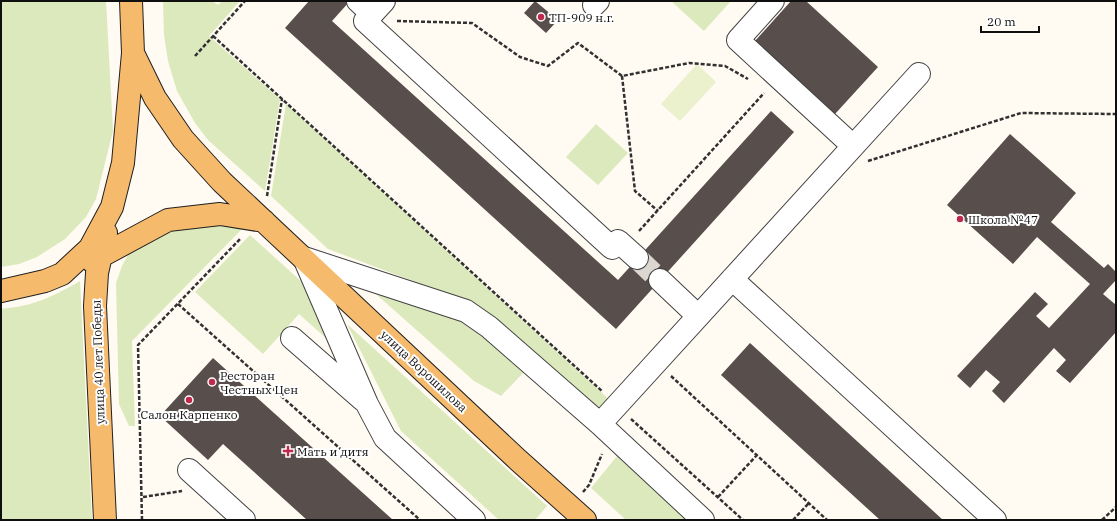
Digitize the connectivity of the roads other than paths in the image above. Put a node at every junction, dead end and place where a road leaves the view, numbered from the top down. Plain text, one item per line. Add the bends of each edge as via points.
1 (773, 1) edge
2 (132, 3) edge
3 (372, 6) edge
4 (133, 53) junction
5 (919, 74) dead end
6 (847, 152) junction
7 (112, 207) junction
8 (264, 221) junction
9 (631, 253) tunnel mouth
10 (100, 258) junction
11 (304, 258) junction
12 (62, 274) junction
13 (732, 279) junction
14 (660, 280) tunnel mouth
15 (1, 291) edge
16 (698, 316) junction
17 (292, 338) dead end
18 (367, 404) junction
19 (606, 429) junction
20 (188, 480) road end
21 (577, 513) edge
22 (105, 520) edge
23 (244, 520) edge
24 (474, 520) edge
25 (703, 520) edge
26 (995, 520) edge

1 - 6 street via 738,40
2 - 4 main road
3 - 9 street via 365,22 612,248 618,241
4 - 7 main road via 124,163
4 - 8 main road, улица Ворошилова via 155,98 183,139 222,182
5 - 6 street
6 - 13 street
7 - 10 main road, улица 40 лет Победы
7 - 12 main road via 90,248
8 - 10 main road via 220,214 168,220
8 - 11 main road, улица Ворошилова
10 - 12 main road
10 - 22 main road, улица 40 лет Победы via 95,306
11 - 18 street
11 - 19 street via 466,311 490,327
11 - 21 main road, улица Ворошилова
12 - 15 main road
13 - 16 street
13 - 26 street
14 - 16 street
16 - 19 street via 617,406
17 - 18 street
18 - 24 street via 385,438
19 - 25 street
20 - 23 street

